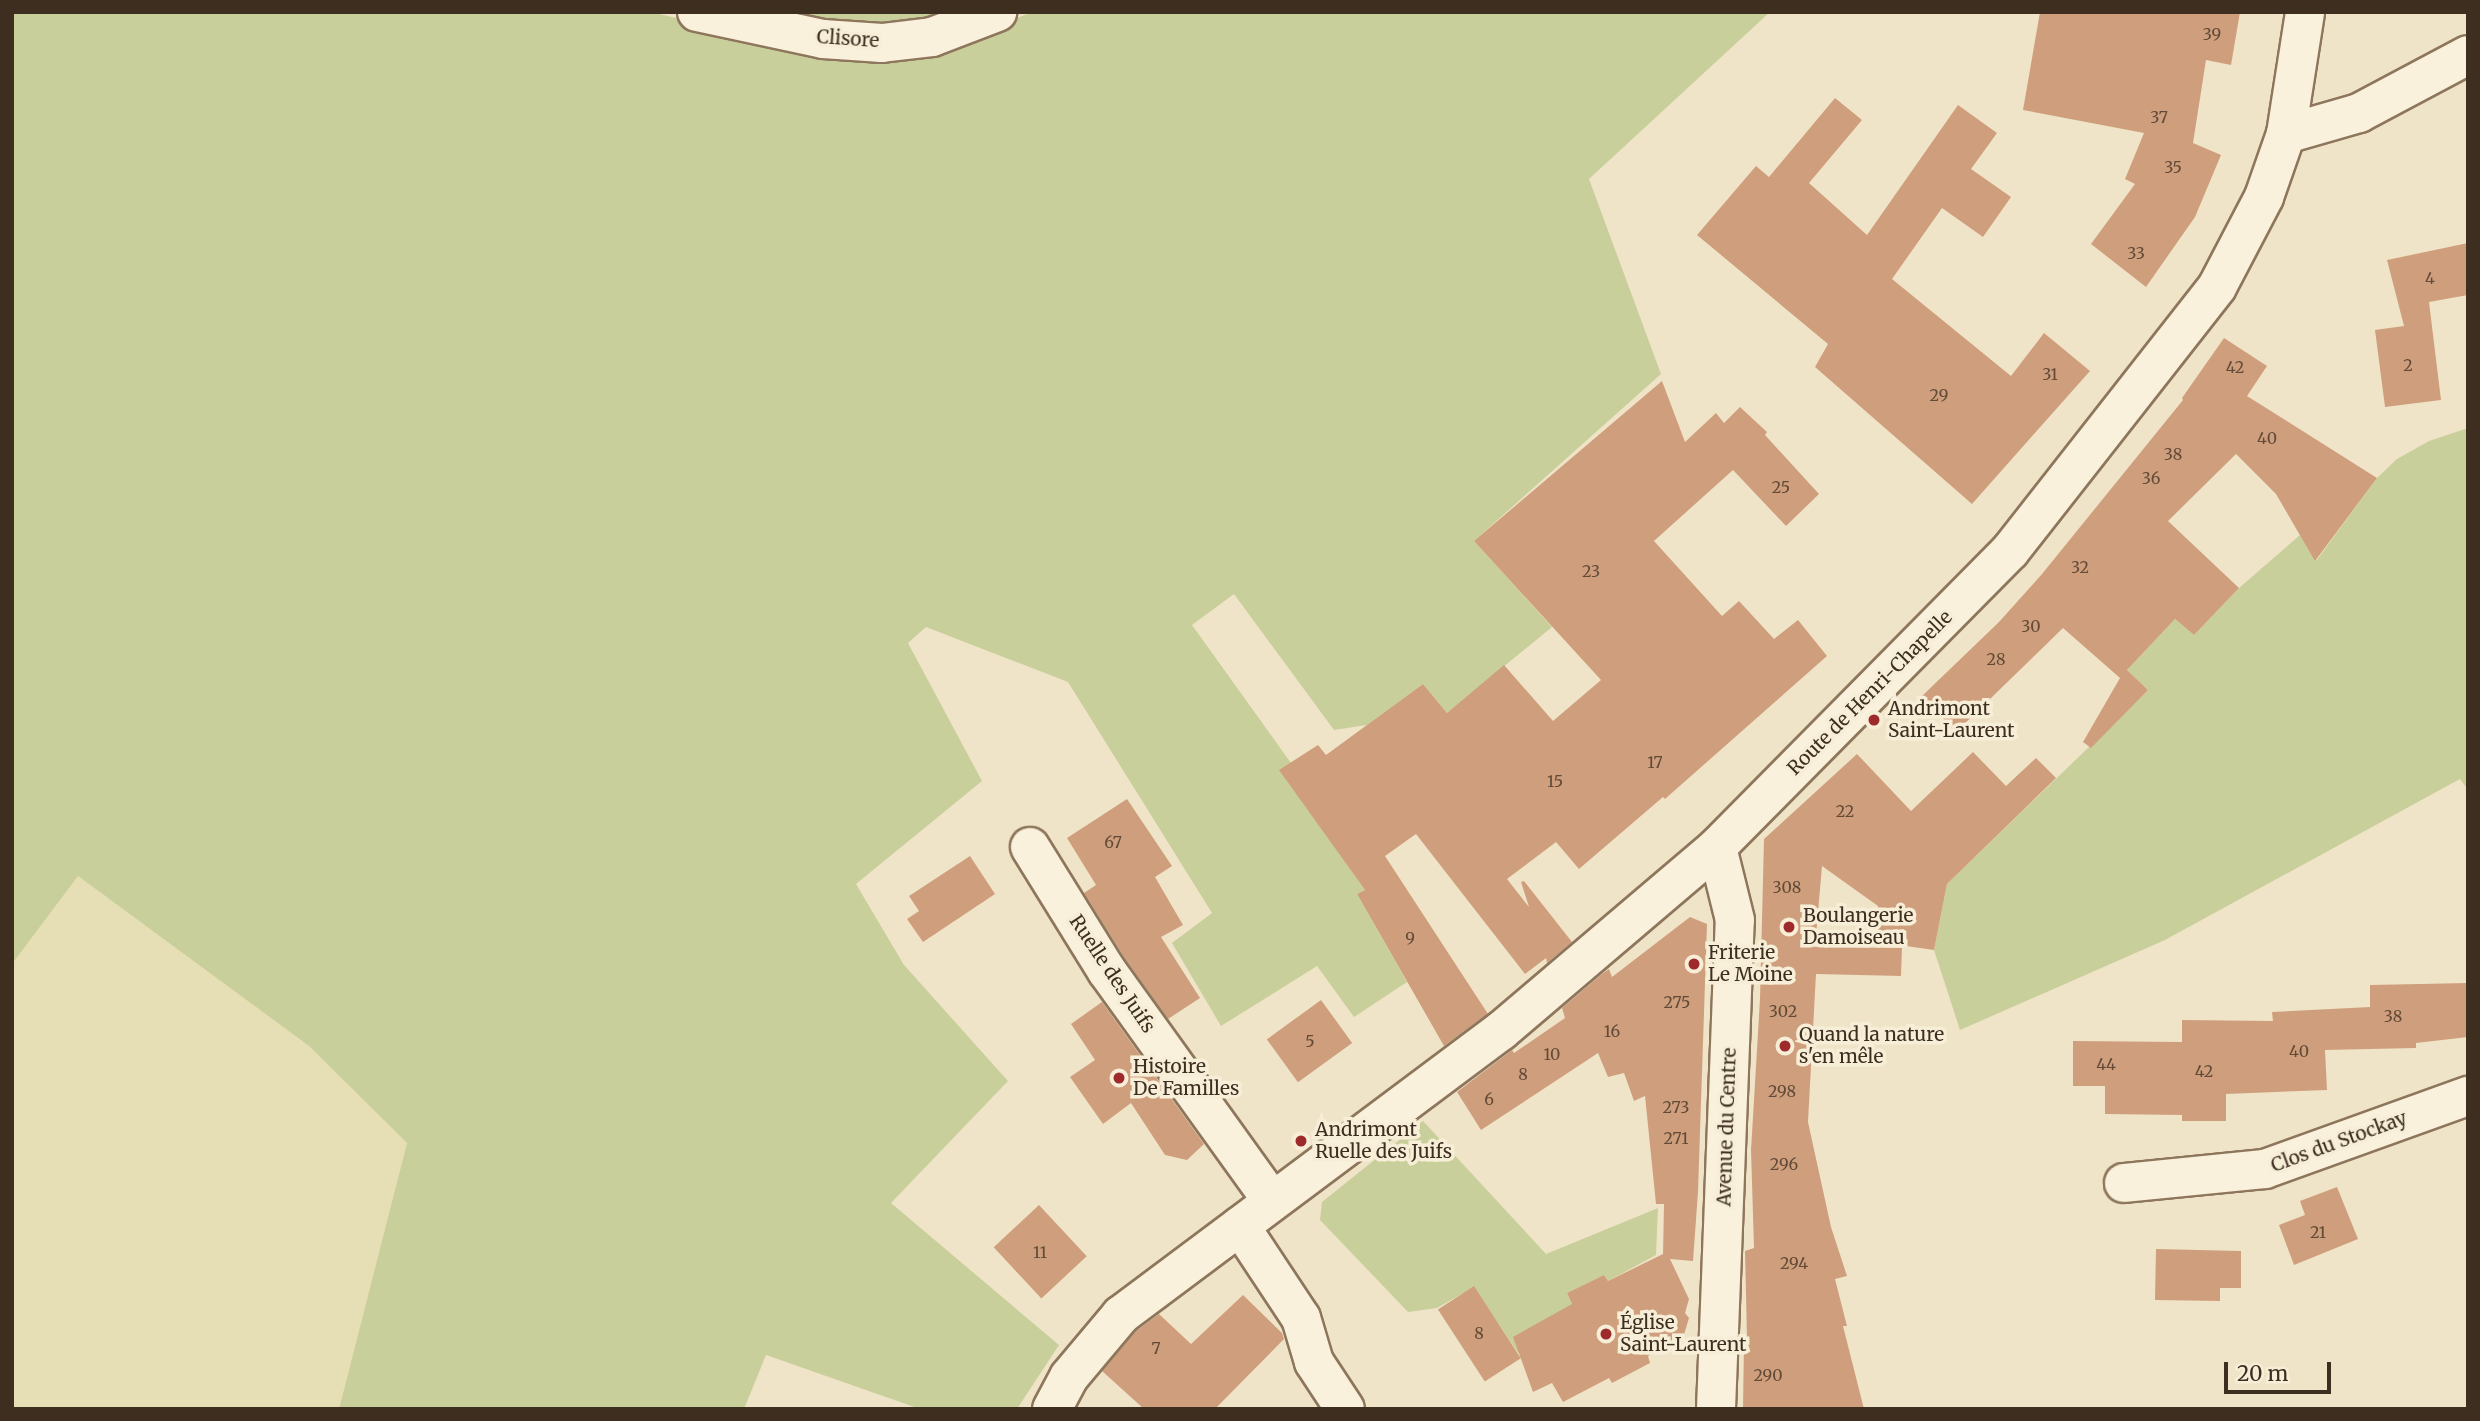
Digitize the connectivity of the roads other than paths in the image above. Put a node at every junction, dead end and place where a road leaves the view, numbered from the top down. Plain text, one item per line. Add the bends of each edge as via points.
1 (697, 12) edge
2 (997, 12) edge
3 (2305, 12) edge
4 (2468, 55) edge
5 (2286, 134) junction
6 (1030, 847) dead end
7 (1717, 847) junction
8 (2468, 1096) edge
9 (2124, 1183) dead end
10 (1272, 1201) junction
11 (1240, 1226) junction
12 (1052, 1409) edge
13 (1345, 1409) edge
14 (1716, 1409) edge

1 - 2 street, Clisore via 823,39 882,43 932,37
3 - 5 street, Route de Henri-Chapelle
4 - 5 street via 2360,113
5 - 7 street, Route de Henri-Chapelle via 2264,197 2217,287 2010,551
6 - 10 street, Ruelle des Juifs via 1107,971
7 - 10 street, Route de Henri-Chapelle via 1501,1031
7 - 14 street, Avenue du Centre via 1735,920
8 - 9 street, Clos du Stockay via 2265,1169
10 - 11 street, Route de Henri-Chapelle
11 - 12 street, Route de Henri-Chapelle via 1121,1315 1069,1377
11 - 13 street via 1301,1318 1314,1362

